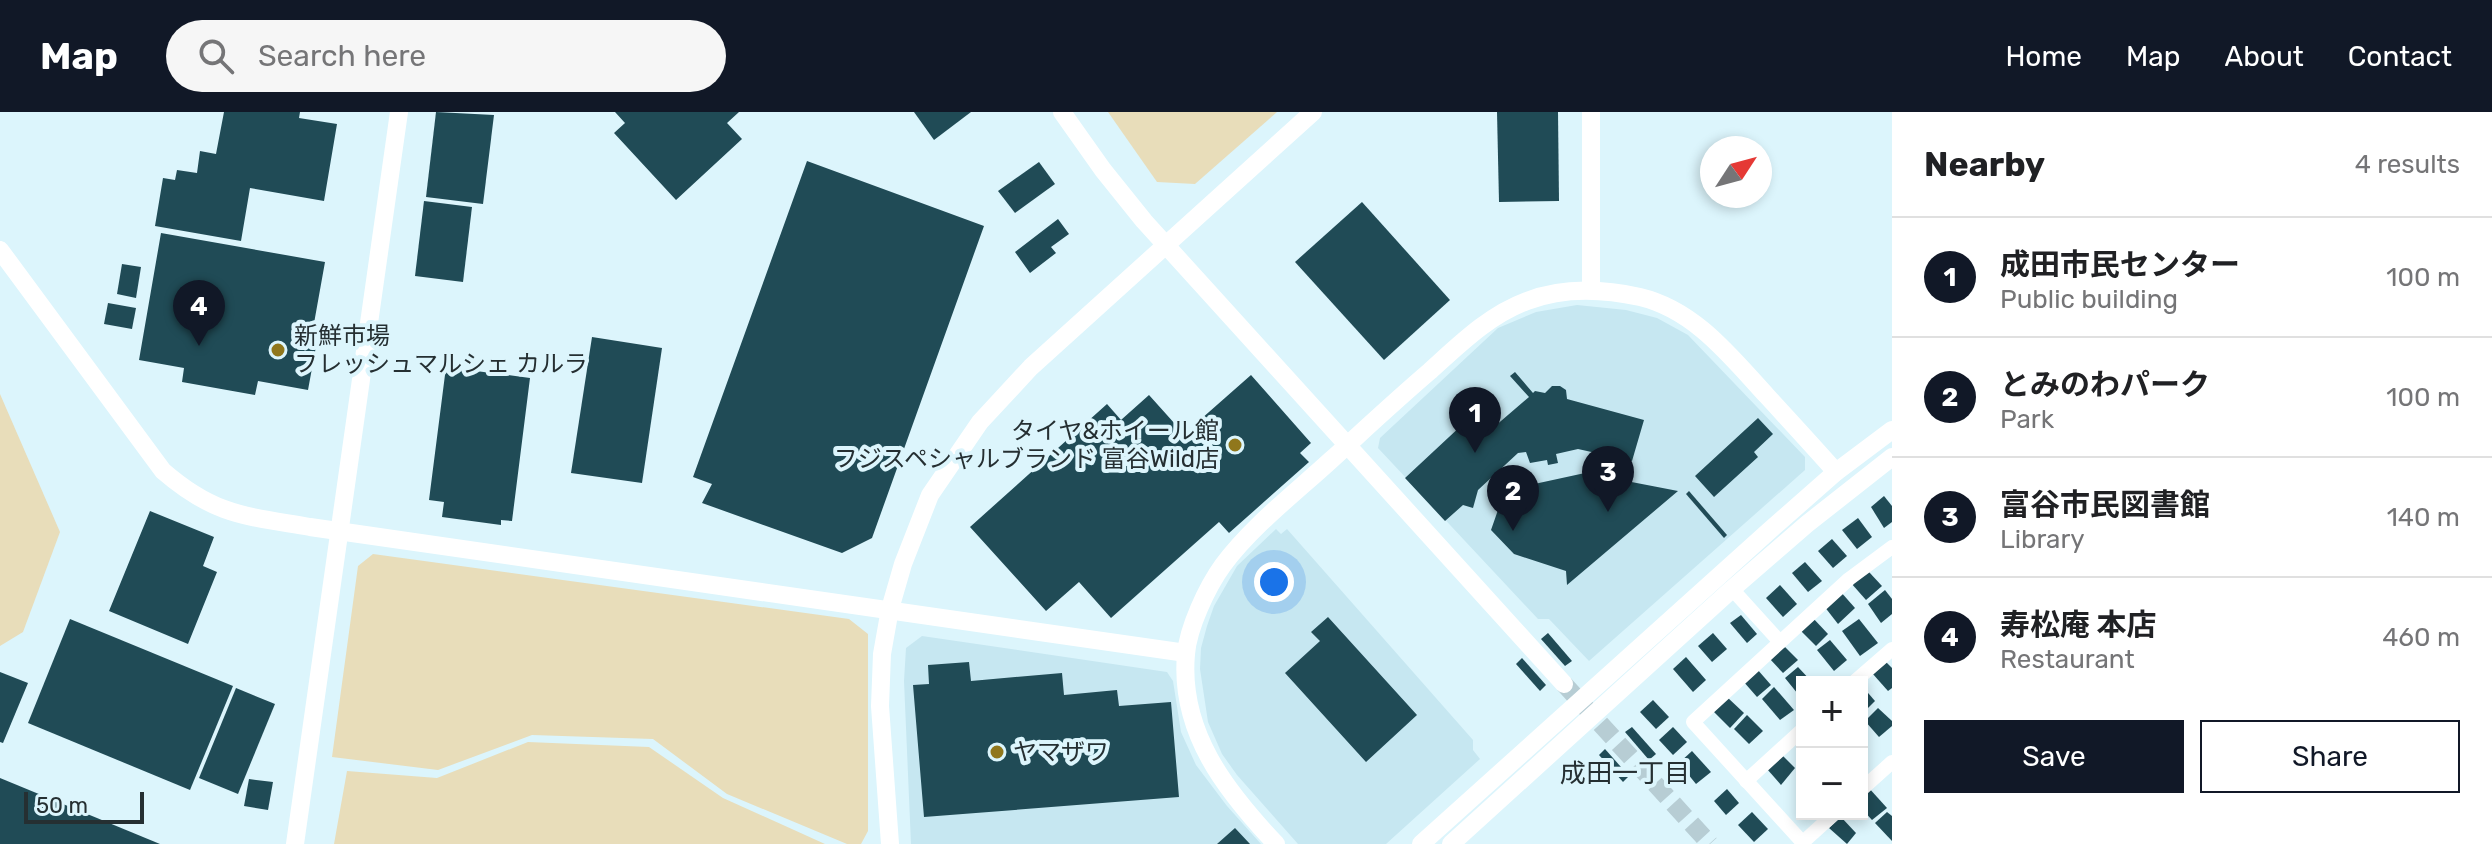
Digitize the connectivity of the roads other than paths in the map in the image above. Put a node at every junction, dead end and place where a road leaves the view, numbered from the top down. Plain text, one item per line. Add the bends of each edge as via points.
1 (399, 112) edge
2 (1062, 112) edge
3 (1313, 112) edge
4 (1591, 112) edge
5 (1165, 245) junction
6 (0, 250) edge
7 (1591, 290) junction
8 (1892, 430) edge
9 (1346, 446) junction
10 (1892, 457) edge
11 (1836, 472) junction
12 (339, 531) junction
13 (1892, 547) edge
14 (1732, 589) junction
15 (890, 609) junction
16 (1780, 642) junction
17 (1892, 649) edge
18 (1186, 653) junction
19 (1861, 676) edge
20 (1564, 684) tunnel mouth
21 (1796, 735) edge
22 (1892, 762) edge
23 (1746, 781) junction
24 (1868, 784) edge
25 (1828, 820) edge
26 (1803, 843) edge
27 (295, 844) edge
28 (890, 844) edge
29 (1276, 844) edge
30 (1421, 844) edge
31 (1451, 844) edge

1 - 12 street
2 - 5 street
3 - 5 street
4 - 7 street
5 - 9 street
5 - 15 street via 1031,367 980,422 930,495
6 - 12 street via 136,437 179,485 236,514
7 - 9 street via 1553,293 1504,312 1466,338
7 - 11 street via 1642,298 1699,326
8 - 11 street
9 - 18 street via 1223,565 1205,596
9 - 20 street
10 - 14 street
11 - 30 street
12 - 15 street
12 - 27 street
13 - 16 street
14 - 16 street
14 - 31 street
15 - 18 street
15 - 28 street via 880,706
16 - 23 street via 1693,722
17 - 19 street
18 - 29 street via 1191,717 1204,752 1222,782
21 - 23 street
22 - 24 street
23 - 26 street
25 - 26 street

